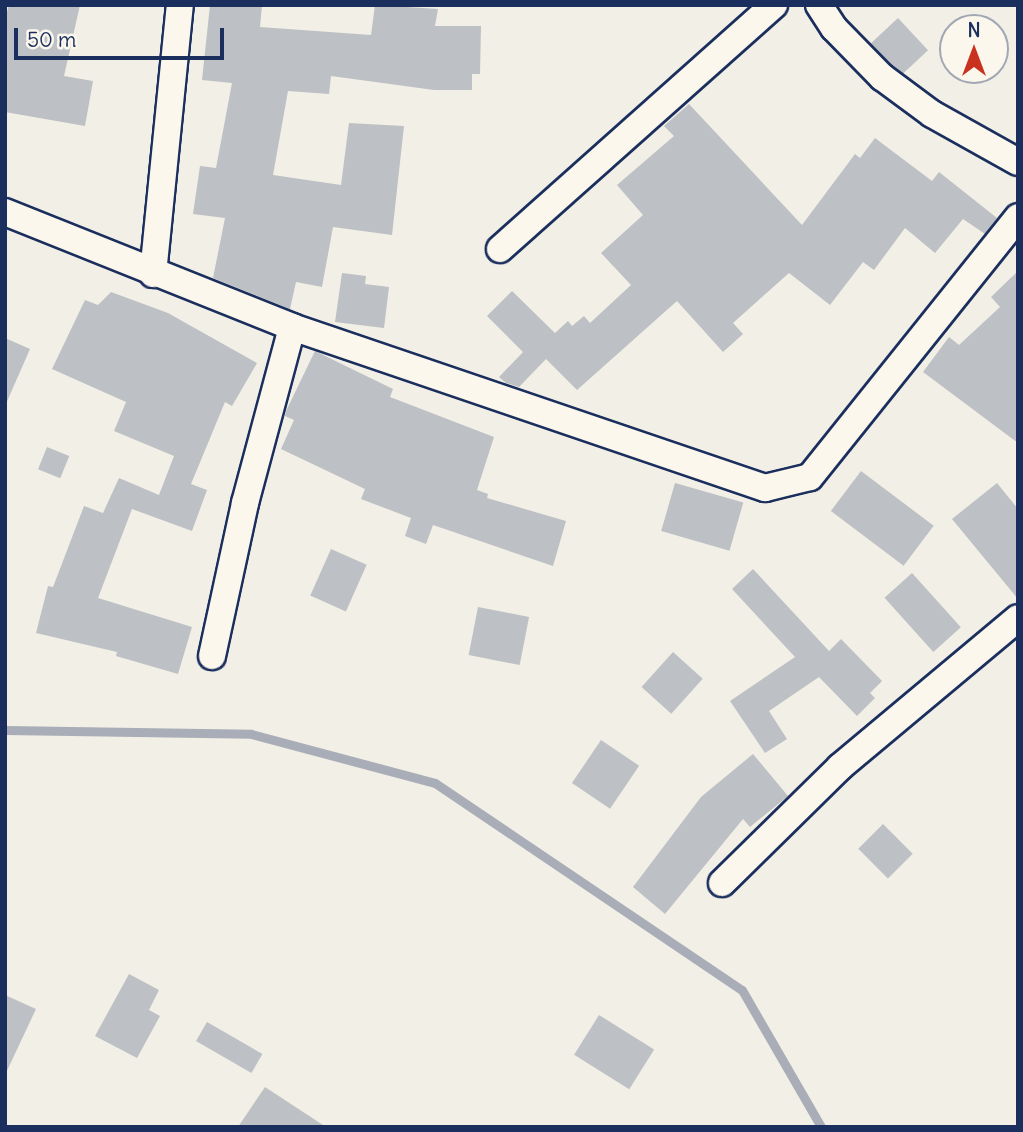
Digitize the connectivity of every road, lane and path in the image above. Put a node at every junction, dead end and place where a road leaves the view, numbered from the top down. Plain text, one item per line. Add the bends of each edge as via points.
1 (180, 5) edge
2 (774, 5) edge
3 (818, 5) edge
4 (1018, 162) edge
5 (5, 212) edge
6 (1018, 217) edge
7 (500, 248) dead end
8 (153, 274) junction
9 (292, 327) junction
10 (1018, 618) edge
11 (212, 656) dead end
12 (722, 883) dead end

1 - 8 street
2 - 7 street
3 - 4 street via 881,77 932,114
5 - 8 street
6 - 9 street via 810,477 765,488
8 - 9 street
9 - 11 street via 245,503
10 - 12 street via 841,767

